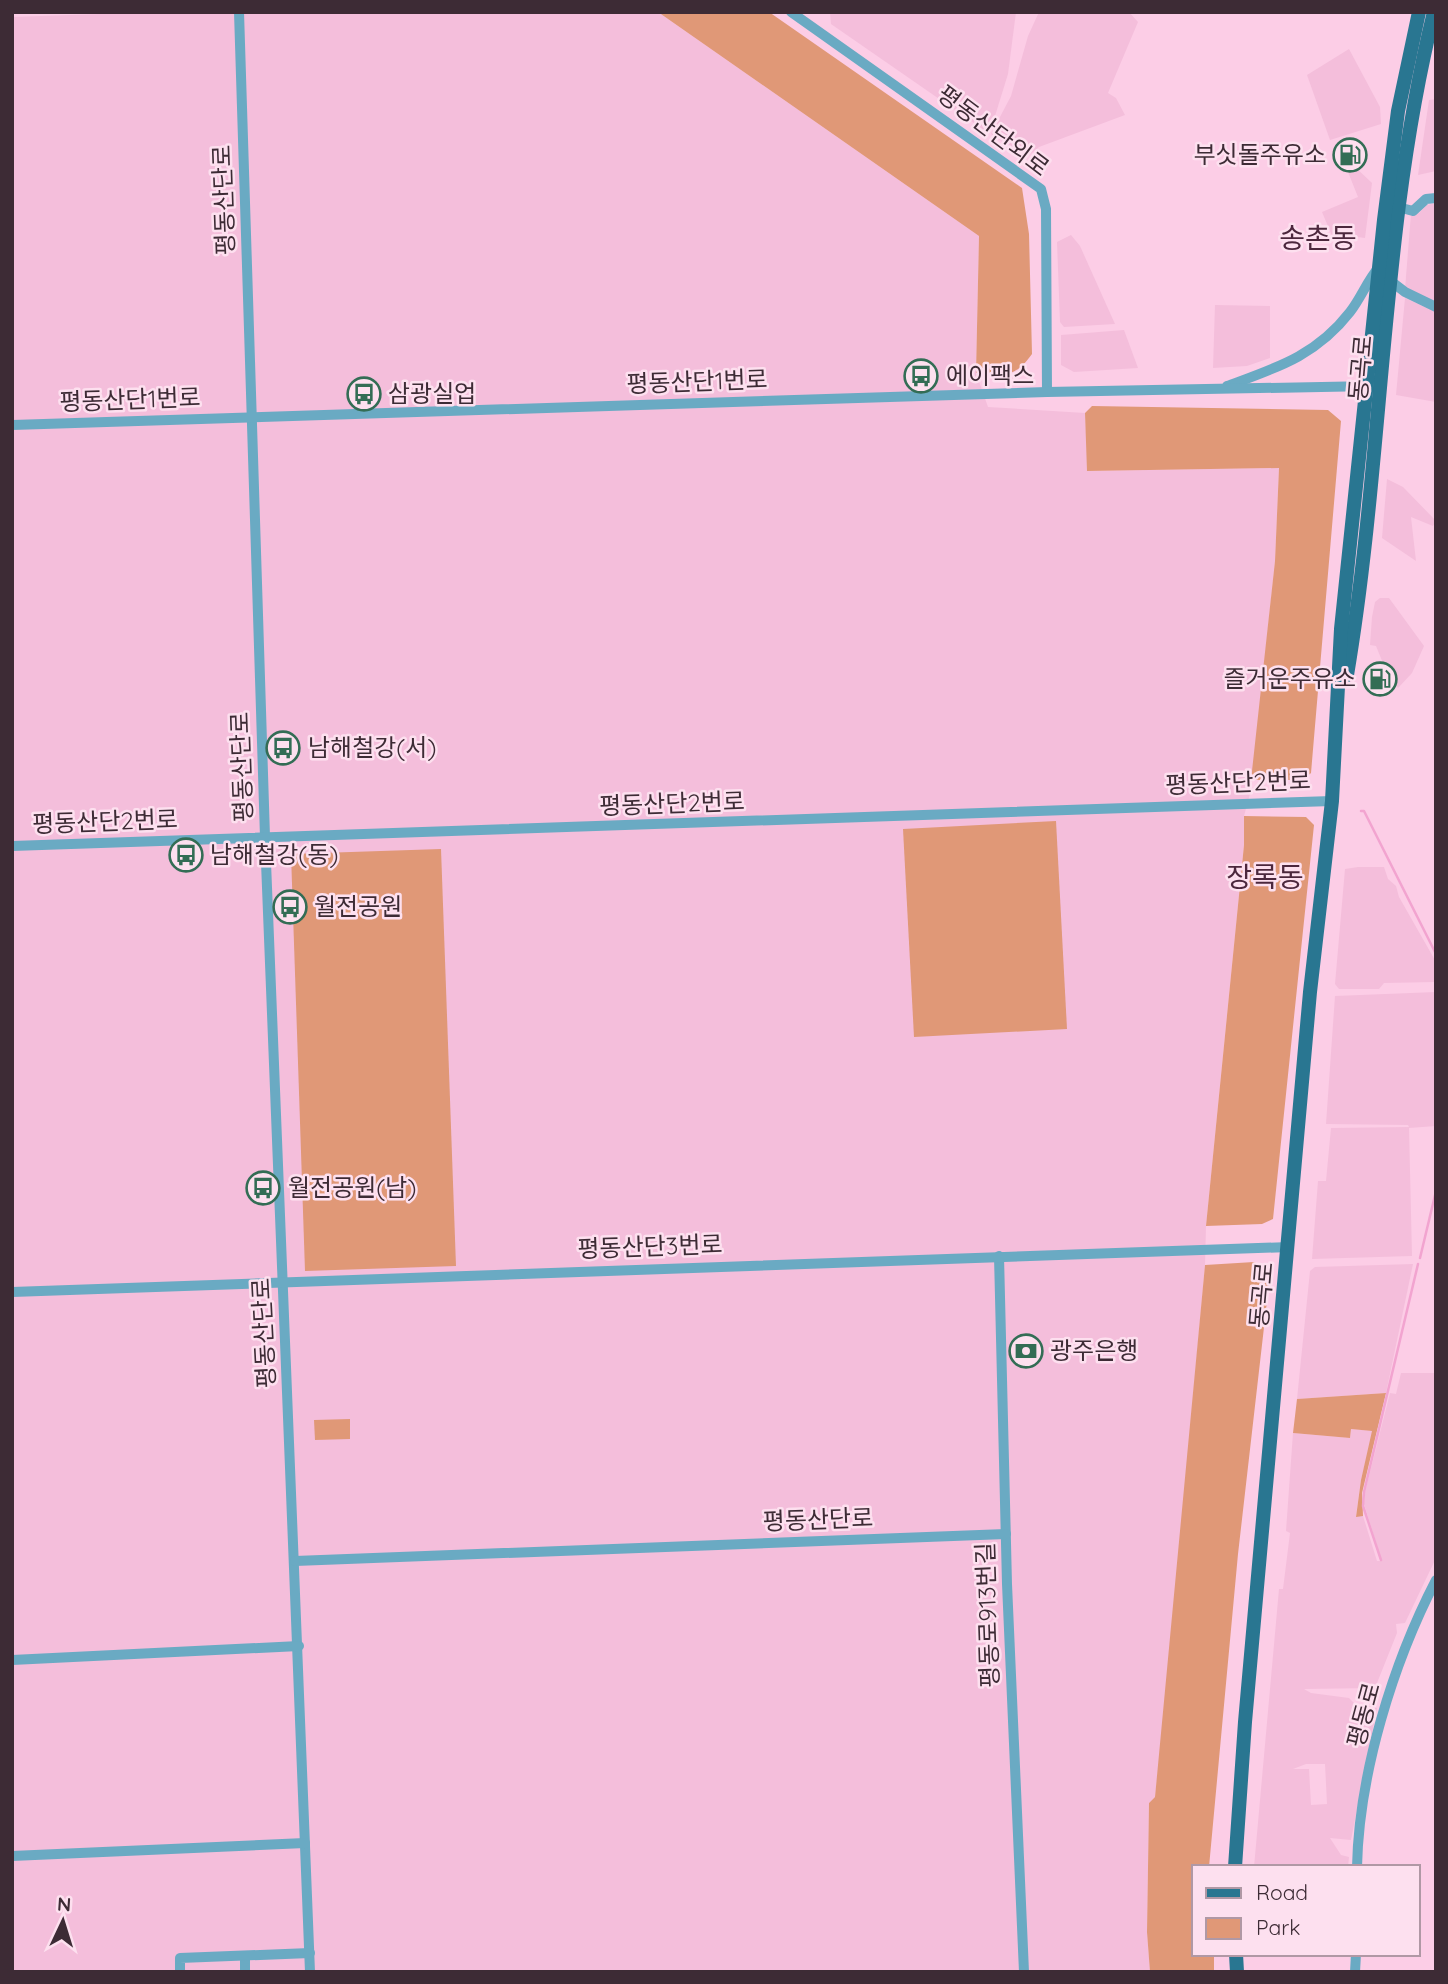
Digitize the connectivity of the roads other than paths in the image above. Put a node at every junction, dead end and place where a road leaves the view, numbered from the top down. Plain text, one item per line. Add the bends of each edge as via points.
1 (239, 12) edge
2 (791, 12) edge
3 (1419, 12) edge
4 (1434, 12) edge
5 (1436, 198) edge
6 (1398, 207) junction
7 (1380, 266) junction
8 (1391, 282) junction
9 (1436, 307) edge
10 (1376, 386) junction
11 (1217, 390) junction
12 (1047, 392) junction
13 (252, 416) junction
14 (12, 425) edge
15 (1332, 801) junction
16 (265, 837) junction
17 (12, 846) edge
18 (1289, 1247) junction
19 (999, 1256) junction
20 (282, 1281) junction
21 (12, 1292) edge
22 (1006, 1534) junction
23 (295, 1561) junction
24 (1436, 1580) edge
25 (299, 1646) junction
26 (12, 1660) edge
27 (305, 1843) junction
28 (12, 1856) edge
29 (1235, 1865) edge
30 (1357, 1865) edge
31 (310, 1953) junction
32 (245, 1956) junction
33 (180, 1972) edge
34 (245, 1972) edge
35 (310, 1972) edge
36 (1024, 1972) edge

1 - 13 street, 평동산단로
2 - 12 street, 평동산단외로 via 1041,188 1046,209
3 - 7 main road, 동곡로 via 1398,111
4 - 6 main road, 동곡로
5 - 6 street via 1426,199 1413,211
6 - 8 main road, 동곡로
7 - 8 street
7 - 10 main road, 동곡로
7 - 11 street via 1329,337 1293,362
8 - 9 street
8 - 10 main road, 동곡로
10 - 11 street, 평동산단1번로
10 - 15 main road, 동곡로 via 1341,629
11 - 12 street, 평동산단1번로
12 - 13 street, 평동산단1번로
13 - 14 street, 평동산단1번로
13 - 16 street, 평동산단로
15 - 16 street, 평동산단2번로
15 - 18 main road, 동곡로 via 1310,992
16 - 17 street, 평동산단2번로
16 - 20 street, 평동산단로
18 - 19 street, 평동산단3번로
18 - 29 main road, 동곡로
19 - 20 street, 평동산단3번로
19 - 22 street, 평동로913번길
20 - 21 street, 평동산단3번로
20 - 23 street, 평동산단로
22 - 23 street, 평동산단로
22 - 36 street, 평동로913번길
23 - 25 street, 평동산단로
24 - 30 street, 평동로 via 1406,1642 1377,1739
25 - 26 street
25 - 27 street, 평동산단로
27 - 28 street
27 - 31 street, 평동산단로
31 - 32 street
31 - 35 street, 평동산단로
32 - 33 street via 180,1958
32 - 34 street

